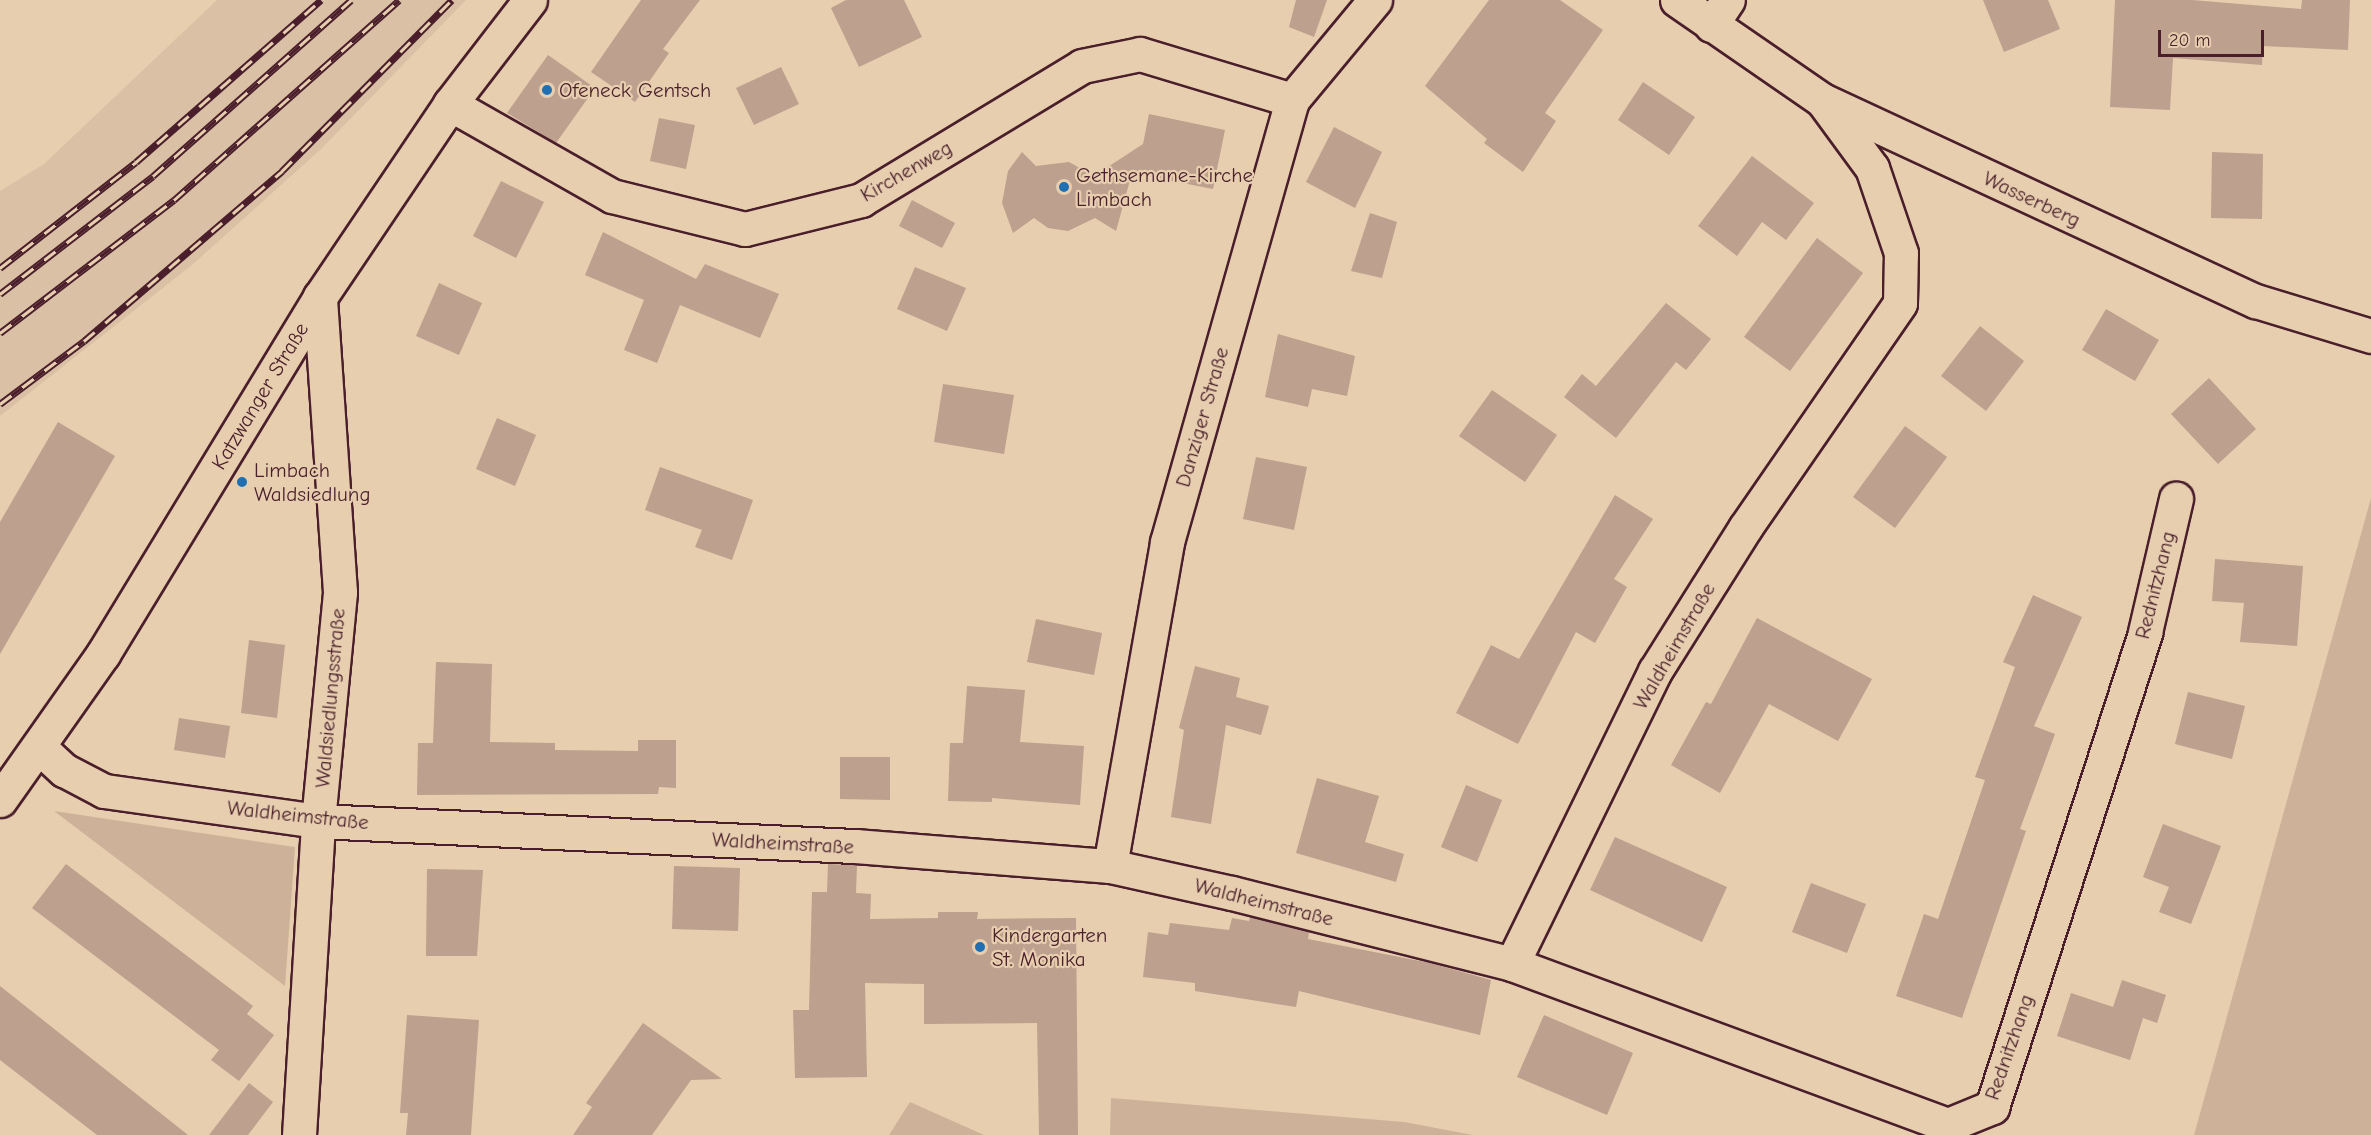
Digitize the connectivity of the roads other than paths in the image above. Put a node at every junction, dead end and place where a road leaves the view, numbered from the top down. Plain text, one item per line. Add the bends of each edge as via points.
1 (530, 0) edge
2 (1375, 0) edge
3 (1677, 0) edge
4 (1720, 13) edge
5 (1292, 100) junction
6 (1822, 100) junction
7 (450, 104) junction
8 (320, 297) junction
9 (2371, 336) edge
10 (2176, 500) dead end
11 (39, 747) junction
12 (0, 800) edge
13 (318, 821) junction
14 (1110, 866) junction
15 (1512, 964) junction
16 (299, 1135) edge

1 - 7 street, Katzwanger Straße
2 - 5 street, Danziger Straße
3 - 4 street, Wasserberg
4 - 6 street, Wasserberg
5 - 7 street, Kirchenweg via 1140,54 1082,66 861,200 746,229 612,196
5 - 14 street, Danziger Straße via 1167,542
6 - 9 street, Wasserberg via 2256,301
6 - 15 street, Waldheimstraße via 1872,168 1901,253 1900,303 1745,528 1655,671
7 - 8 street, Katzwanger Straße
8 - 11 street, Katzwanger Straße via 103,654
8 - 13 street, Waldsiedlungsstraße via 340,592
10 - 15 street, Rednitzhang via 2145,632 1992,1107 1948,1125
11 - 12 street, Katzwanger Straße
11 - 13 street, Waldheimstraße via 64,770 104,791
13 - 14 street, Waldheimstraße via 855,846
13 - 16 street, Waldsiedlungsstraße
14 - 15 street, Waldheimstraße

